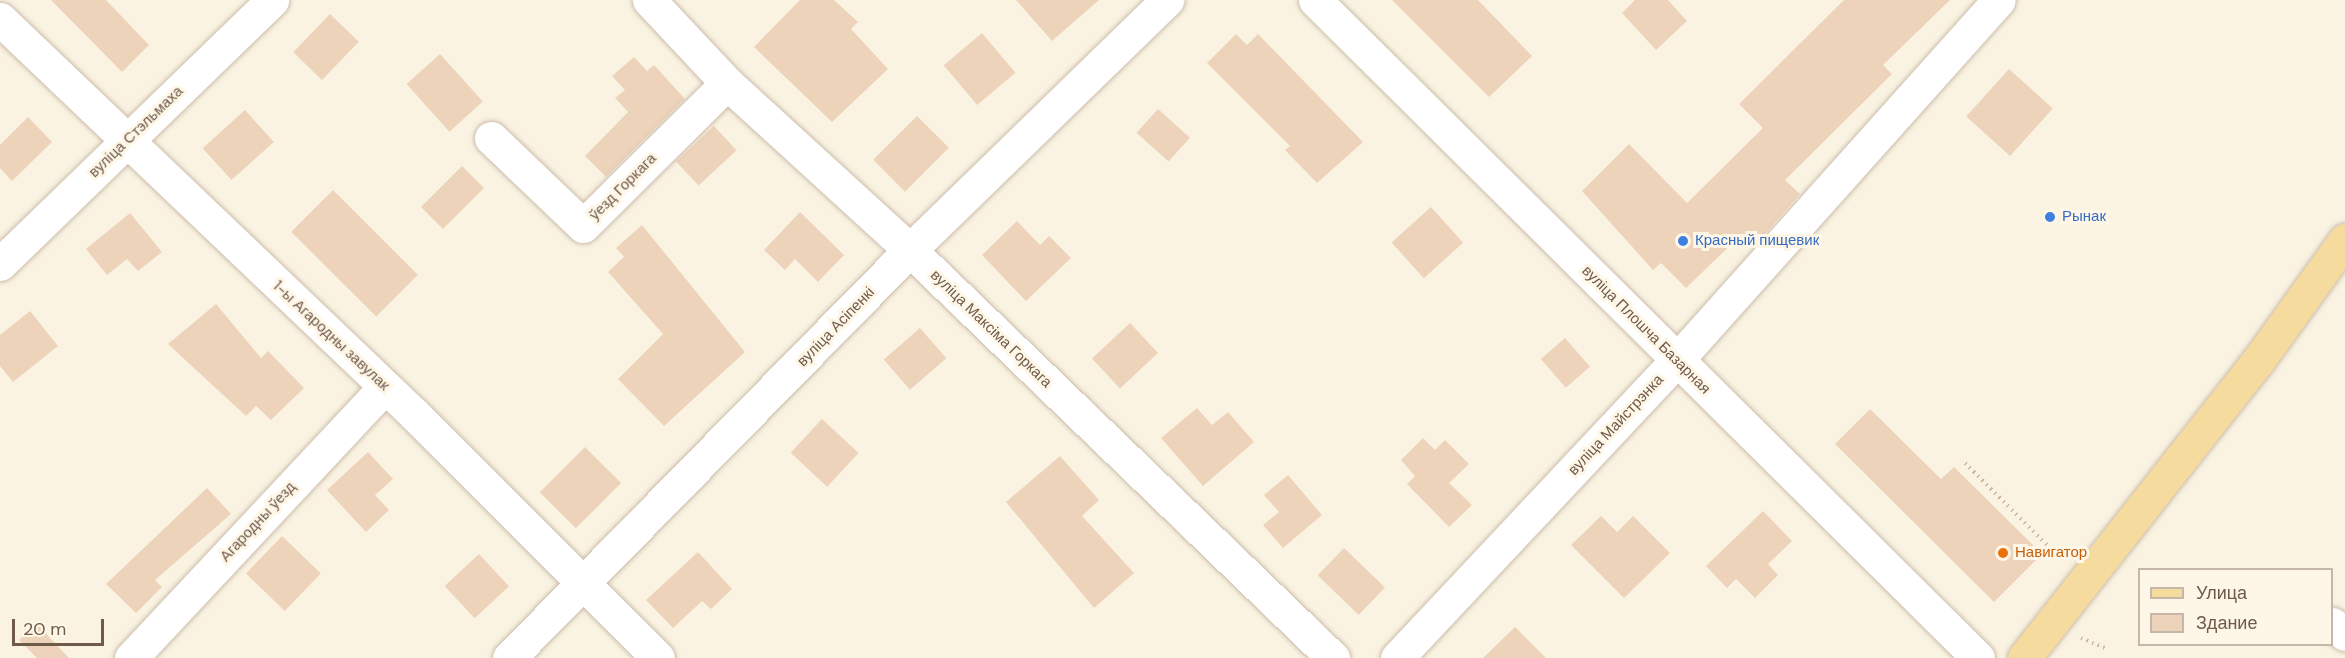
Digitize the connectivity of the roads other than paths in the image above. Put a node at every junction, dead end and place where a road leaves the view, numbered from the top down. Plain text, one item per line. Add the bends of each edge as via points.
1 (272, 0) edge
2 (649, 0) edge
3 (1167, 0) edge
4 (1315, 0) edge
5 (1999, 0) edge
6 (0, 19) edge
7 (727, 83) junction
8 (491, 138) dead end
9 (126, 142) junction
10 (2345, 240) edge
11 (910, 250) junction
12 (0, 264) edge
13 (1676, 361) junction
14 (386, 387) junction
15 (583, 584) junction
16 (131, 658) edge
17 (509, 658) edge
18 (658, 658) edge
19 (1333, 658) edge
20 (1397, 658) edge
21 (1978, 658) edge
22 (2024, 658) edge

1 - 9 street, вуліца Стэльмаха
2 - 7 street, вуліца Максіма Горкага
3 - 11 street, вуліца Асіпенкі
4 - 13 street, вуліца Плошча Базарная
5 - 13 street, вуліца Майстрэнка
6 - 9 street, 1-ы Агародны завулак
7 - 8 street, ўезд Горкага via 584,226
7 - 11 street, вуліца Максіма Горкага
9 - 12 street, вуліца Стэльмаха
9 - 14 street, 1-ы Агародны завулак
10 - 22 main road via 2258,361
11 - 15 street, вуліца Асіпенкі
11 - 19 street, вуліца Максіма Горкага
13 - 20 street, вуліца Майстрэнка
13 - 21 street, вуліца Плошча Базарная
14 - 15 street, 1-ы Агародны завулак
14 - 16 street, Агародны ўезд
15 - 17 street, вуліца Асіпенкі
15 - 18 street, 1-ы Агародны завулак

